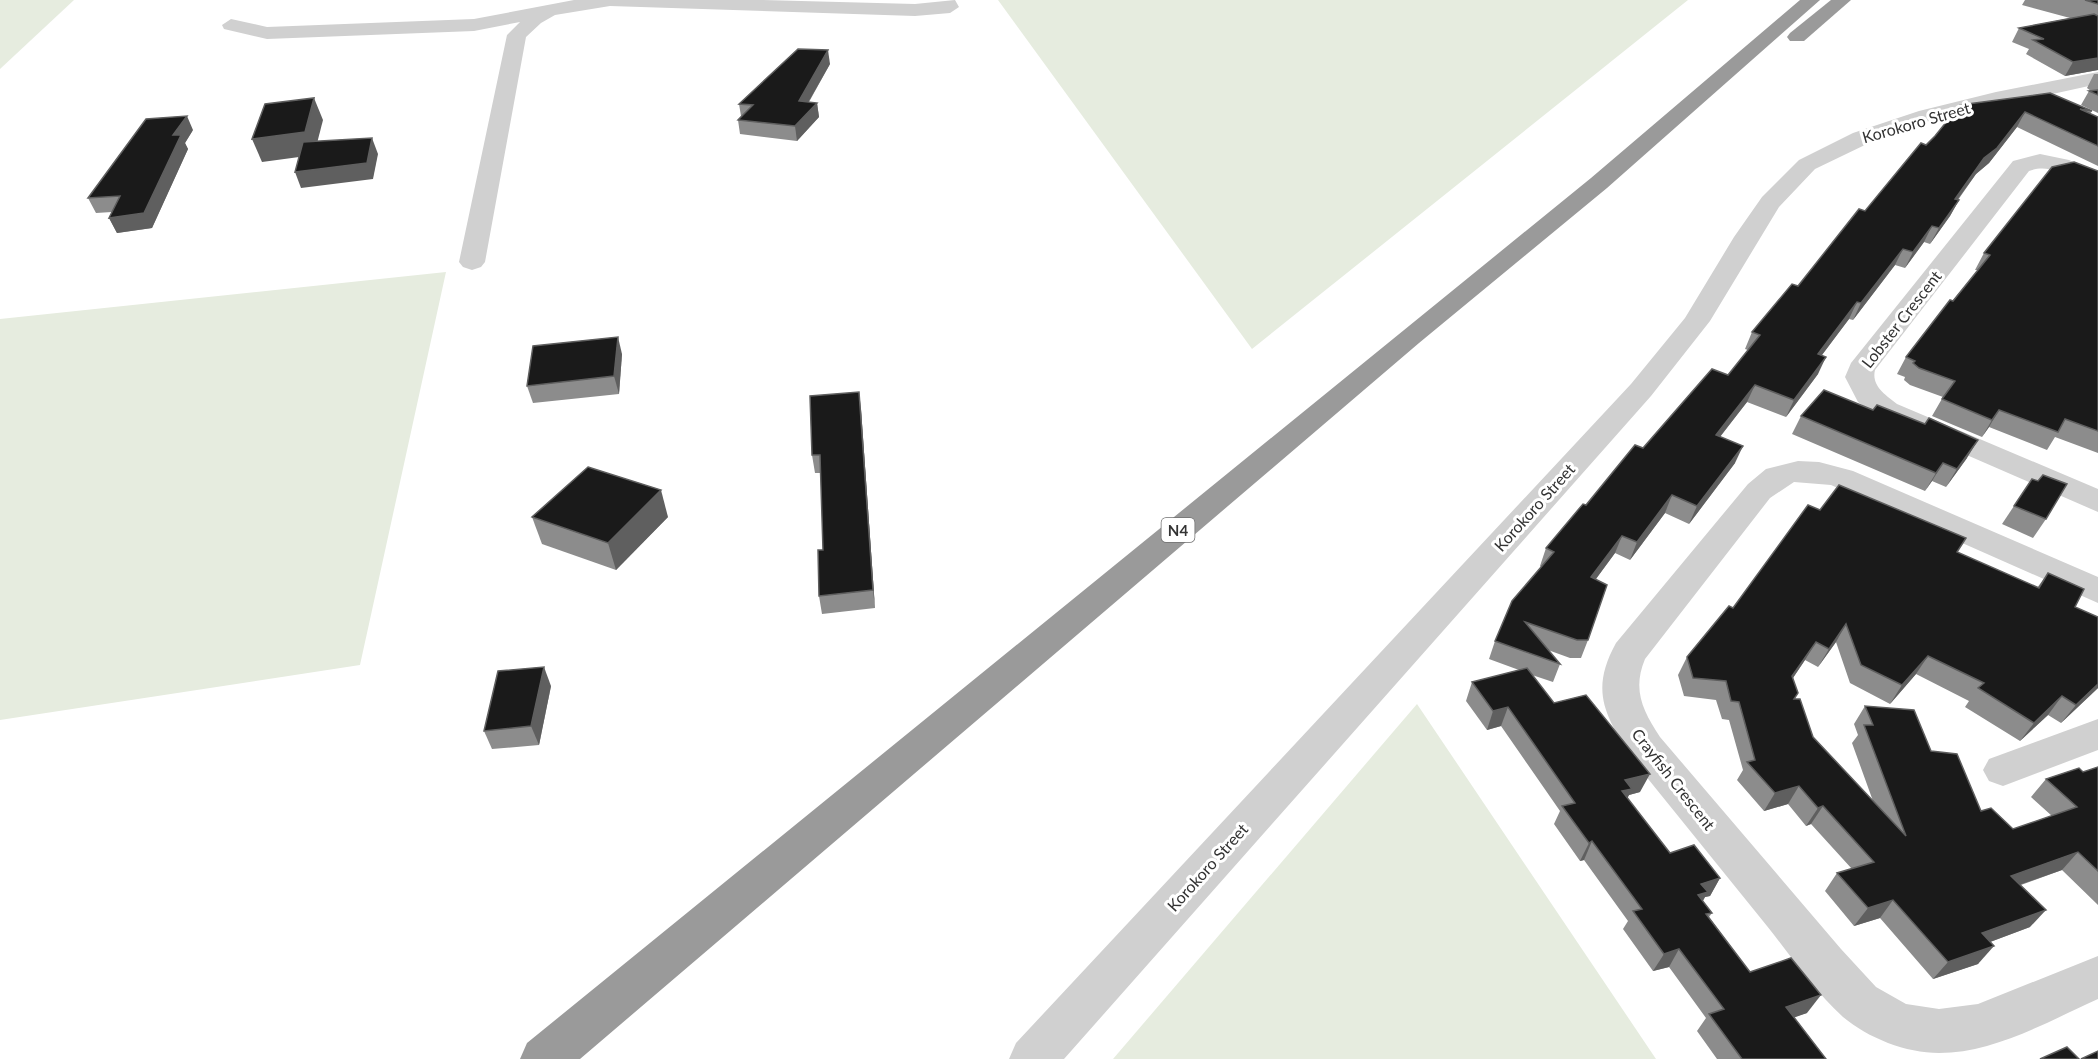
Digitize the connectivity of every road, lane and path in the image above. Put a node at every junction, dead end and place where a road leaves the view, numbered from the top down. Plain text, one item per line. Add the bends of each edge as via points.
1 (516, 0) edge
2 (1810, 0) edge
3 (1842, 0) edge
4 (948, 4) edge
5 (557, 9) junction
6 (1761, 16) dead end
7 (510, 20) junction
8 (231, 26) dead end
9 (2098, 78) edge
10 (2029, 92) junction
11 (2059, 105) edge
12 (2098, 182) edge
13 (1599, 183) junction
14 (472, 262) dead end
15 (1409, 337) junction
16 (2098, 501) edge
17 (2098, 591) edge
18 (2098, 735) edge
19 (2003, 770) dead end
20 (2098, 977) edge
21 (544, 1059) edge
22 (1033, 1059) edge

1 - 7 street
2 - 13 highway, N4
3 - 15 highway via 1511,274 1450,318
4 - 5 street via 876,9 643,0
5 - 7 street
5 - 14 street via 534,19 518,34
6 - 13 highway via 1631,143
7 - 8 street via 474,25 276,32
9 - 10 street, Korokoro Street
10 - 11 street
10 - 22 street, Korokoro Street via 1887,128 1848,143 1802,168 1768,204 1702,313 1641,390
12 - 16 street, Lobster Crescent via 2059,164 2038,162 2021,166 1858,377 1868,396 1887,410
13 - 15 highway, N4
15 - 21 highway, N4
17 - 20 street, Crayfish Crescent via 1864,487 1817,470 1799,469 1769,479 1759,491 1629,653 1619,672 1618,694 1646,748 1825,964 1860,1002 1899,1025 1939,1031 1978,1026
18 - 19 street

